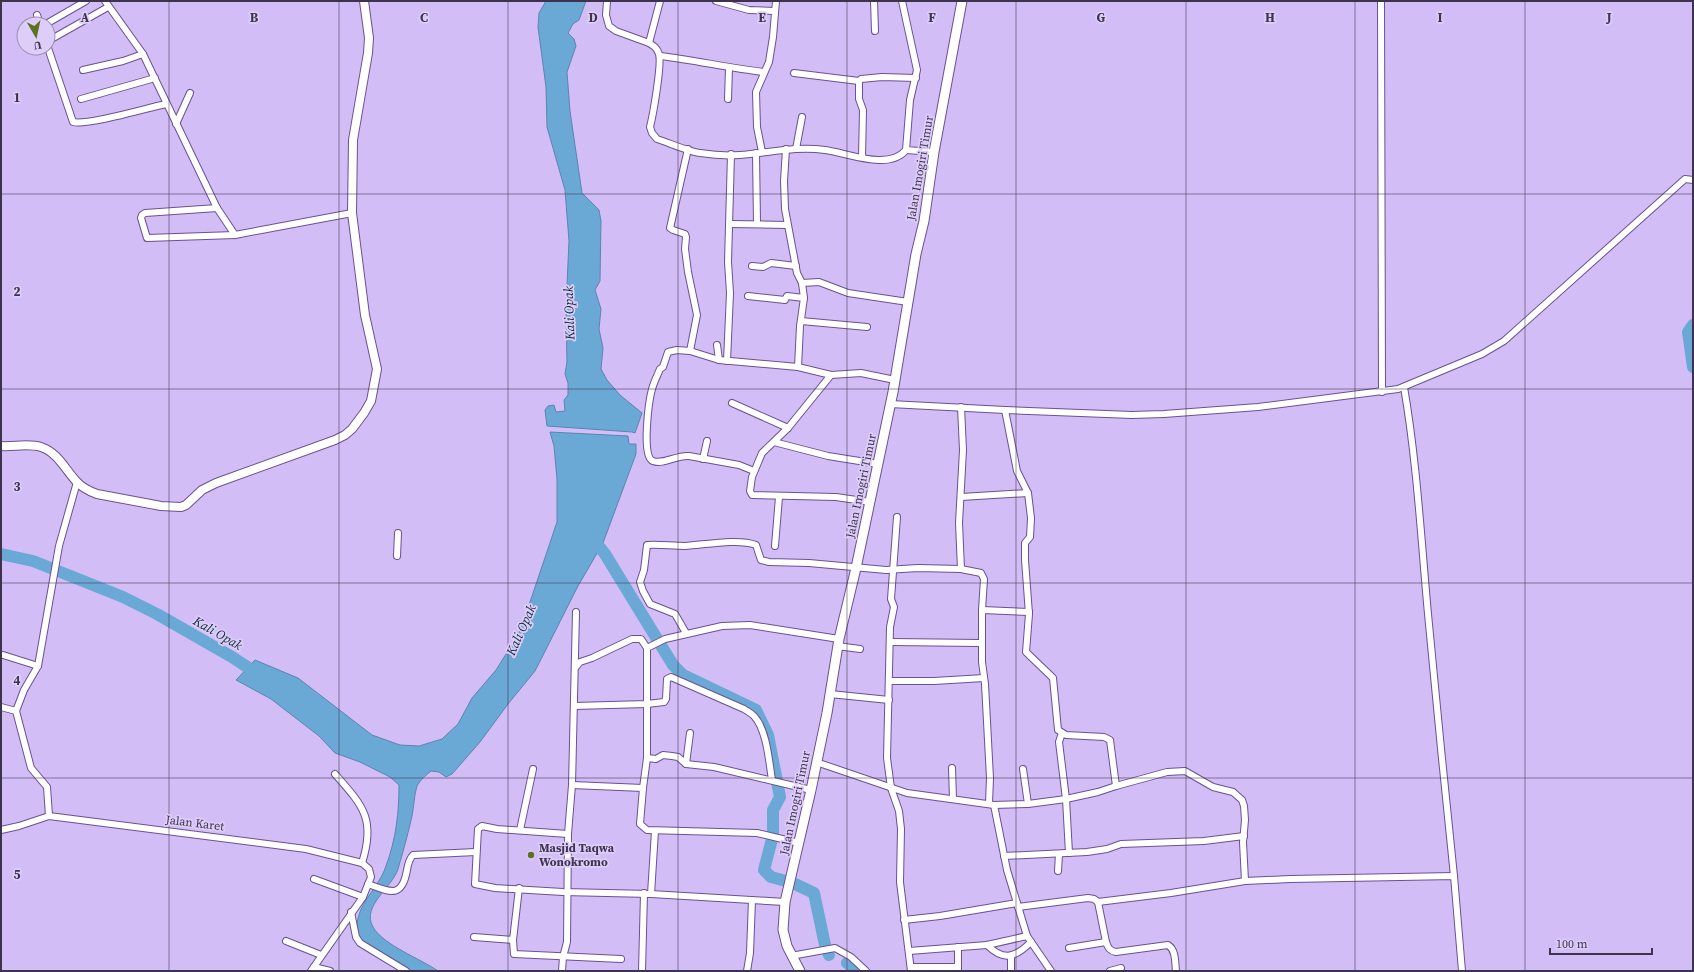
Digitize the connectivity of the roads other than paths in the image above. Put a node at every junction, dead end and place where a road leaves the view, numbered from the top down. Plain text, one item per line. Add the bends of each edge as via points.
1 (86, 1) edge
2 (364, 1) edge
3 (607, 1) edge
4 (660, 1) edge
5 (716, 1) edge
6 (776, 1) edge
7 (874, 1) edge
8 (902, 1) edge
9 (962, 1) edge
10 (1381, 1) edge
11 (106, 4) edge
12 (775, 11) junction
13 (56, 18) edge
14 (875, 31) dead end
15 (56, 36) edge
16 (649, 43) junction
17 (143, 54) junction
18 (51, 56) edge
19 (660, 56) junction
20 (729, 68) junction
21 (83, 70) dead end
22 (764, 72) junction
23 (794, 73) dead end
24 (155, 78) junction
25 (916, 78) junction
26 (859, 81) junction
27 (190, 93) dead end
28 (728, 98) dead end
29 (81, 99) dead end
30 (166, 104) junction
31 (802, 117) dead end
32 (176, 124) junction
33 (688, 149) junction
34 (786, 149) junction
35 (796, 149) junction
36 (906, 150) junction
37 (759, 152) junction
38 (934, 152) junction
39 (731, 154) junction
40 (862, 158) junction
41 (1693, 180) edge
42 (216, 208) junction
43 (352, 213) junction
44 (730, 224) junction
45 (757, 224) junction
46 (787, 225) junction
47 (235, 235) junction
48 (752, 266) dead end
49 (796, 266) junction
50 (802, 282) junction
51 (748, 296) dead end
52 (804, 298) junction
53 (908, 302) junction
54 (801, 321) junction
55 (867, 327) dead end
56 (717, 345) dead end
57 (690, 351) junction
58 (719, 360) junction
59 (727, 361) junction
60 (798, 367) junction
61 (831, 375) junction
62 (895, 380) junction
63 (1404, 387) junction
64 (1382, 392) junction
65 (732, 403) dead end
66 (890, 404) junction
67 (961, 407) junction
68 (1005, 410) junction
69 (788, 428) junction
70 (708, 441) dead end
71 (774, 442) junction
72 (1, 446) edge
73 (703, 459) junction
74 (878, 464) junction
75 (754, 471) junction
76 (77, 482) junction
77 (1028, 493) junction
78 (961, 496) junction
79 (779, 497) junction
80 (870, 502) junction
81 (897, 517) dead end
82 (398, 533) dead end
83 (775, 546) dead end
84 (397, 556) dead end
85 (856, 568) junction
86 (961, 569) junction
87 (893, 570) junction
88 (982, 610) junction
89 (576, 612) dead end
90 (1029, 612) junction
91 (686, 633) junction
92 (891, 642) junction
93 (838, 643) junction
94 (981, 643) junction
95 (650, 647) junction
96 (860, 650) dead end
97 (3, 655) dead end
98 (38, 666) junction
99 (575, 668) junction
100 (984, 678) junction
101 (890, 681) junction
102 (830, 694) junction
103 (889, 700) junction
104 (647, 704) junction
105 (574, 706) junction
106 (1, 707) edge
107 (16, 711) junction
108 (690, 733) dead end
109 (1062, 733) junction
110 (647, 758) junction
111 (816, 762) junction
112 (686, 764) junction
113 (952, 768) dead end
114 (533, 769) dead end
115 (1023, 770) dead end
116 (335, 774) dead end
117 (775, 781) junction
118 (572, 785) junction
119 (1116, 786) junction
120 (643, 788) junction
121 (891, 788) junction
122 (812, 790) junction
123 (953, 799) junction
124 (1066, 799) junction
125 (992, 804) junction
126 (1028, 804) junction
127 (49, 816) junction
128 (1, 830) edge
129 (520, 830) junction
130 (655, 831) junction
131 (568, 834) junction
132 (1244, 836) junction
133 (799, 843) junction
134 (476, 852) junction
135 (1069, 853) junction
136 (1059, 854) junction
137 (1004, 856) junction
138 (362, 863) junction
139 (1058, 871) dead end
140 (1454, 876) junction
141 (314, 878) dead end
142 (1245, 882) junction
143 (368, 884) junction
144 (519, 888) junction
145 (568, 893) junction
146 (644, 894) junction
147 (651, 894) junction
148 (363, 897) junction
149 (752, 900) junction
150 (785, 902) junction
151 (1098, 902) junction
152 (1017, 905) junction
153 (351, 912) junction
154 (904, 920) junction
155 (1027, 936) junction
156 (474, 937) dead end
157 (513, 940) junction
158 (286, 941) dead end
159 (1031, 942) junction
160 (1106, 942) junction
161 (987, 945) junction
162 (958, 947) junction
163 (1069, 948) dead end
164 (909, 951) junction
165 (321, 955) junction
166 (791, 956) junction
167 (1012, 956) junction
168 (563, 957) junction
169 (621, 958) dead end
170 (1121, 968) dead end
171 (313, 969) edge
172 (911, 969) edge
173 (958, 969) edge
174 (330, 971) edge
175 (406, 971) edge
176 (562, 971) edge
177 (642, 971) edge
178 (747, 971) edge
179 (800, 971) edge
180 (866, 971) edge
181 (1011, 971) edge
182 (1051, 971) edge
183 (1110, 971) edge
184 (1176, 971) edge
185 (1462, 971) edge

1 - 13 street
2 - 43 street via 368,26 368,53 353,140
3 - 16 street via 608,26
4 - 16 street
5 - 12 street via 749,10
6 - 12 street
7 - 14 street
8 - 25 street via 917,70
9 - 38 main road, Jalan Imogiri Timur
10 - 64 street
11 - 15 street
11 - 17 street
12 - 22 street via 771,52
16 - 19 street via 656,48
17 - 21 street
17 - 24 street
18 - 30 street via 72,122 93,121
19 - 20 street
19 - 33 street via 650,127 657,138
20 - 22 street
20 - 28 street
22 - 37 street via 756,92
23 - 26 street
24 - 29 street
24 - 30 street
25 - 26 street
25 - 36 street via 910,100
26 - 40 street via 859,99 863,110
27 - 32 street
30 - 32 street
31 - 35 street
32 - 42 street
33 - 39 street via 698,153
33 - 57 street via 670,228 685,234 686,237 686,257 697,315
34 - 35 street
34 - 37 street
34 - 46 street via 784,196
35 - 40 street via 825,150
36 - 38 street
36 - 40 street via 901,156 893,159
37 - 39 street
37 - 45 street
38 - 53 main road, Jalan Imogiri Timur
39 - 44 street
41 - 63 street via 1685,179 1504,341 1482,354
42 - 47 street
42 - 47 street via 145,213 141,218 147,238
43 - 47 street
43 - 76 street via 365,315 377,369 371,401 352,429 335,440 216,483 202,490 181,507 108,497 88,490
44 - 45 street
44 - 59 street
45 - 46 street
46 - 49 street
48 - 49 street via 763,267 771,263
49 - 50 street
50 - 52 street
50 - 53 street via 819,282 848,293
51 - 52 street via 785,300 787,296
52 - 54 street
53 - 62 main road, Jalan Imogiri Timur
54 - 55 street
54 - 60 street
56 - 58 street
57 - 58 street
57 - 73 street via 668,352 652,390 645,444 648,458 652,461 665,461 682,456
58 - 59 street
59 - 60 street
60 - 61 street
61 - 62 street via 861,373
61 - 69 street
62 - 66 main road, Jalan Imogiri Timur
63 - 64 street
63 - 140 street via 1412,431 1421,518
64 - 68 street via 1258,407 1164,414
65 - 69 street
66 - 67 street
66 - 74 main road, Jalan Imogiri Timur
67 - 68 street
67 - 78 street
68 - 77 street via 1017,471
69 - 71 street
70 - 73 street
71 - 74 street via 828,456
71 - 75 street via 762,453
72 - 76 street via 42,447 63,464
73 - 75 street via 739,465
74 - 80 main road, Jalan Imogiri Timur
75 - 79 street via 750,494
76 - 98 street via 59,546
77 - 78 street
77 - 90 street via 1030,537 1026,543 1025,560
78 - 86 street
79 - 80 street via 830,497
79 - 83 street
80 - 85 main road, Jalan Imogiri Timur
81 - 87 street
82 - 84 street
85 - 87 street
85 - 91 street via 765,562 761,560 756,545 751,544 647,545 640,582 643,591 650,604 675,614
85 - 93 main road, Jalan Imogiri Timur
86 - 87 street
86 - 88 street via 983,575
87 - 92 street via 891,599 894,607 890,627
88 - 90 street
88 - 94 street
89 - 99 street
90 - 109 street via 1026,652 1052,678 1058,730
91 - 93 street via 722,626 750,625
91 - 95 street
92 - 94 street
92 - 101 street
93 - 96 street
93 - 102 main road, Jalan Imogiri Timur
94 - 100 street
95 - 99 street via 641,639 632,639 580,662
95 - 104 street
97 - 98 street
98 - 107 street via 24,690
99 - 105 street
100 - 101 street
100 - 125 street
101 - 103 street
102 - 103 street
102 - 111 main road, Jalan Imogiri Timur
103 - 121 street via 887,758
104 - 105 street
104 - 110 street
104 - 117 street via 664,702 667,679 671,677 753,715 764,736
105 - 118 street
106 - 107 street
107 - 127 street via 31,768 47,787
108 - 112 street
109 - 119 street via 1108,738 1111,743
109 - 124 street via 1059,742
110 - 112 street via 672,756 678,757
110 - 120 street
111 - 121 street
111 - 122 main road, Jalan Imogiri Timur
112 - 117 street via 714,767
113 - 123 street
114 - 129 street
115 - 126 street
116 - 138 street via 363,809 369,834
117 - 122 street
118 - 120 street
118 - 131 street
119 - 124 street
119 - 132 street via 1166,772 1185,771 1214,787 1237,795 1244,806
120 - 130 street via 640,824 647,830
121 - 123 street via 907,793
121 - 154 street via 899,810 900,882
122 - 133 main road, Jalan Imogiri Timur
123 - 125 street
124 - 126 street
124 - 135 street
125 - 126 street
125 - 137 street
127 - 128 street, Jalan Karet
127 - 138 street, Jalan Karet via 306,848
129 - 131 street
129 - 134 street via 482,826 478,829
130 - 133 street via 756,833
130 - 147 street
131 - 145 street
132 - 135 street via 1204,841 1121,844 1107,849
132 - 142 street
133 - 150 main road, Jalan Imogiri Timur
134 - 143 street via 413,855 403,885 397,891 388,891
134 - 144 street via 475,884 495,888
135 - 136 street
136 - 137 street
136 - 139 street
137 - 152 street
138 - 143 street via 370,872
140 - 142 street via 1290,878
140 - 185 street
141 - 148 street
142 - 151 street
143 - 148 street
144 - 145 street
144 - 157 street
145 - 146 street
145 - 168 street via 567,942
146 - 147 street
146 - 177 street
147 - 149 street
148 - 153 street
149 - 150 street
149 - 178 street
150 - 166 main road, Jalan Imogiri Timur via 783,930
151 - 152 street via 1088,898
151 - 160 street
152 - 154 street
152 - 155 street
153 - 165 street
153 - 175 street via 356,937 360,943
154 - 164 street
155 - 159 street
155 - 161 street
156 - 157 street
157 - 168 street via 513,952 516,955
158 - 165 street
159 - 167 street
159 - 182 street
160 - 163 street
160 - 184 street via 1111,951 1116,952 1168,945 1174,952
161 - 162 street
161 - 167 street via 1000,955
162 - 164 street
162 - 173 street
164 - 172 street
165 - 171 street
166 - 179 main road, Jalan Imogiri Timur
166 - 180 street via 835,948 851,957
167 - 181 street
168 - 169 street
168 - 176 street
170 - 183 street
171 - 174 street
172 - 173 street

